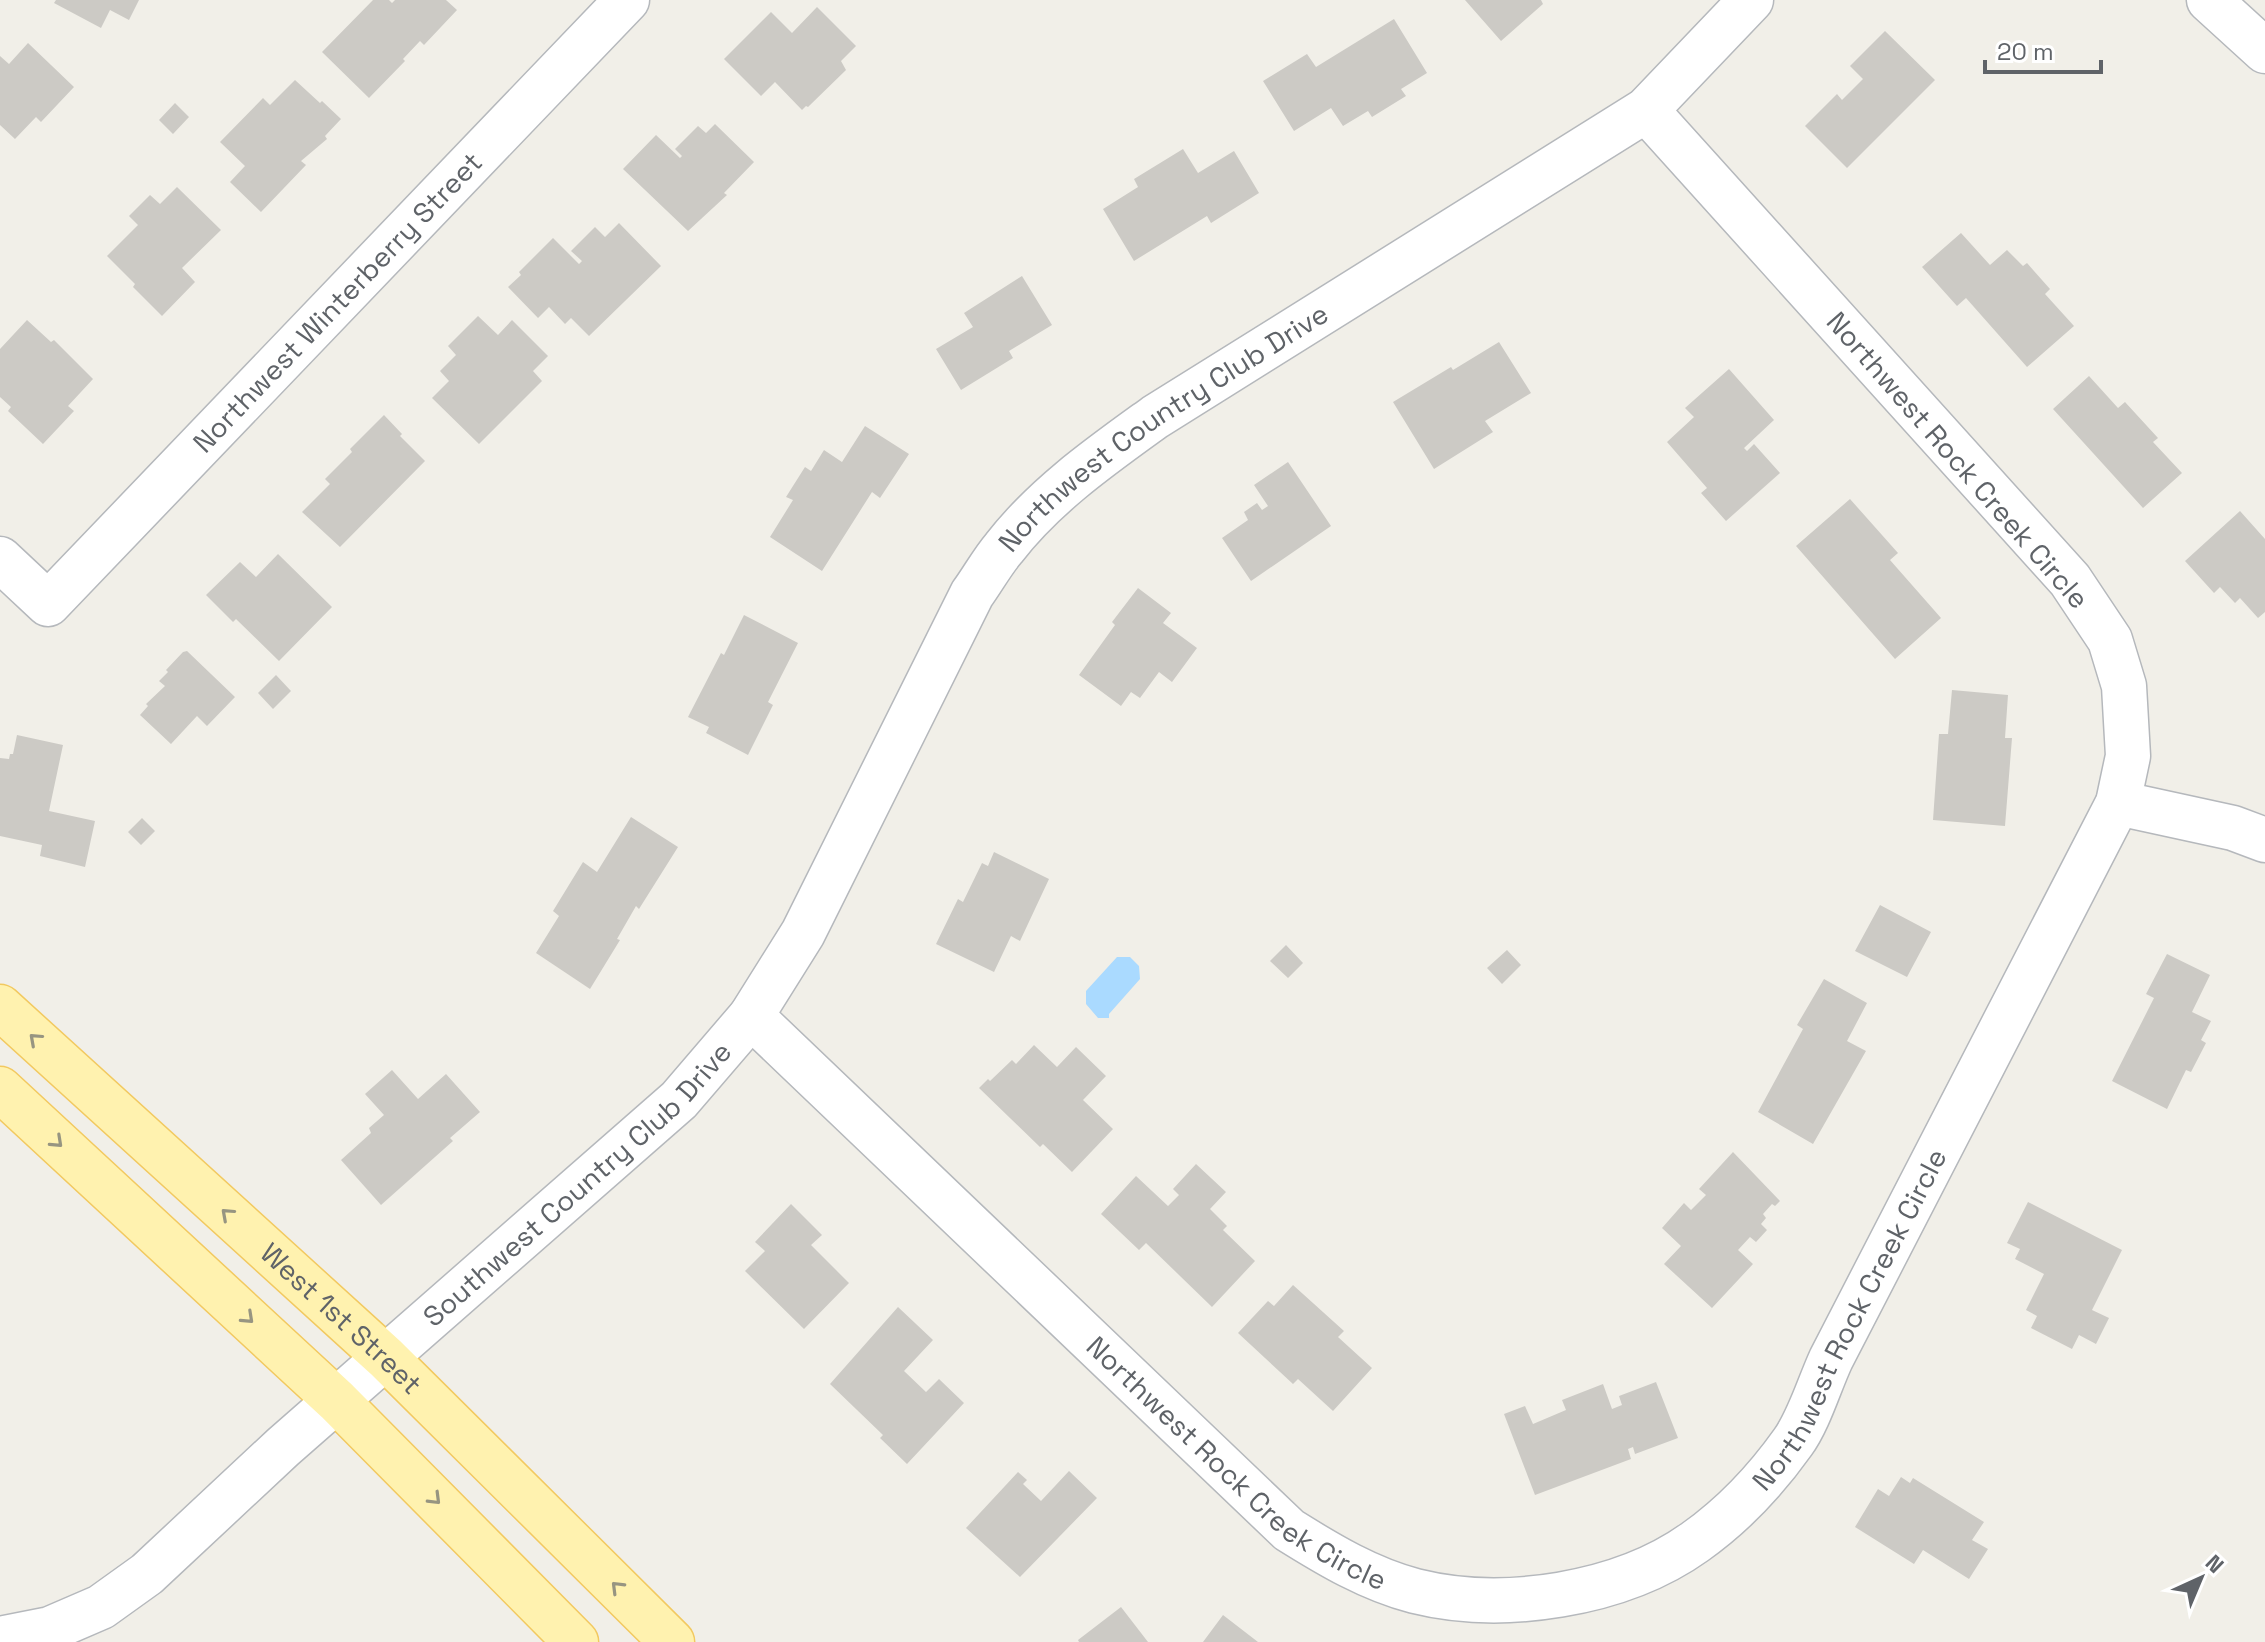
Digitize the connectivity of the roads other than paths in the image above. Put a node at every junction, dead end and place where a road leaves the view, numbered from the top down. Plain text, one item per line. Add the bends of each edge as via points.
1 (627, 0) edge
2 (1751, 0) edge
3 (2209, 0) edge
4 (2265, 51) edge
5 (1646, 110) junction
6 (0, 559) edge
7 (2118, 803) junction
8 (2265, 840) edge
9 (0, 1007) edge
10 (751, 1016) junction
11 (0, 1089) edge
12 (361, 1379) junction
13 (78, 1630) edge
14 (0, 1639) edge
15 (576, 1642) edge
16 (672, 1642) edge

1 - 6 street, Northwest Winterberry Street via 48,604
2 - 5 street, Northwest Country Club Drive
3 - 4 street
5 - 7 street, Northwest Rock Creek Circle via 2070,580 2110,640 2124,686 2128,756
5 - 10 street, Northwest Country Club Drive via 1155,417 1056,494 1005,547 972,594 803,933
7 - 8 street
7 - 10 street, Northwest Rock Creek Circle via 1831,1359 1795,1440 1749,1497 1694,1543 1629,1577 1559,1597 1487,1601 1415,1591 1347,1566 1289,1530
12 -> 9 main road, West 1st Street
10 - 12 street, Southwest Country Club Drive via 679,1100
11 -> 12 main road, West 1st Street
12 - 13 street, Southwest Country Club Drive
12 -> 15 main road, West 1st Street
16 -> 12 main road, West 1st Street
13 - 14 street, Southwest Country Club Drive via 50,1629

